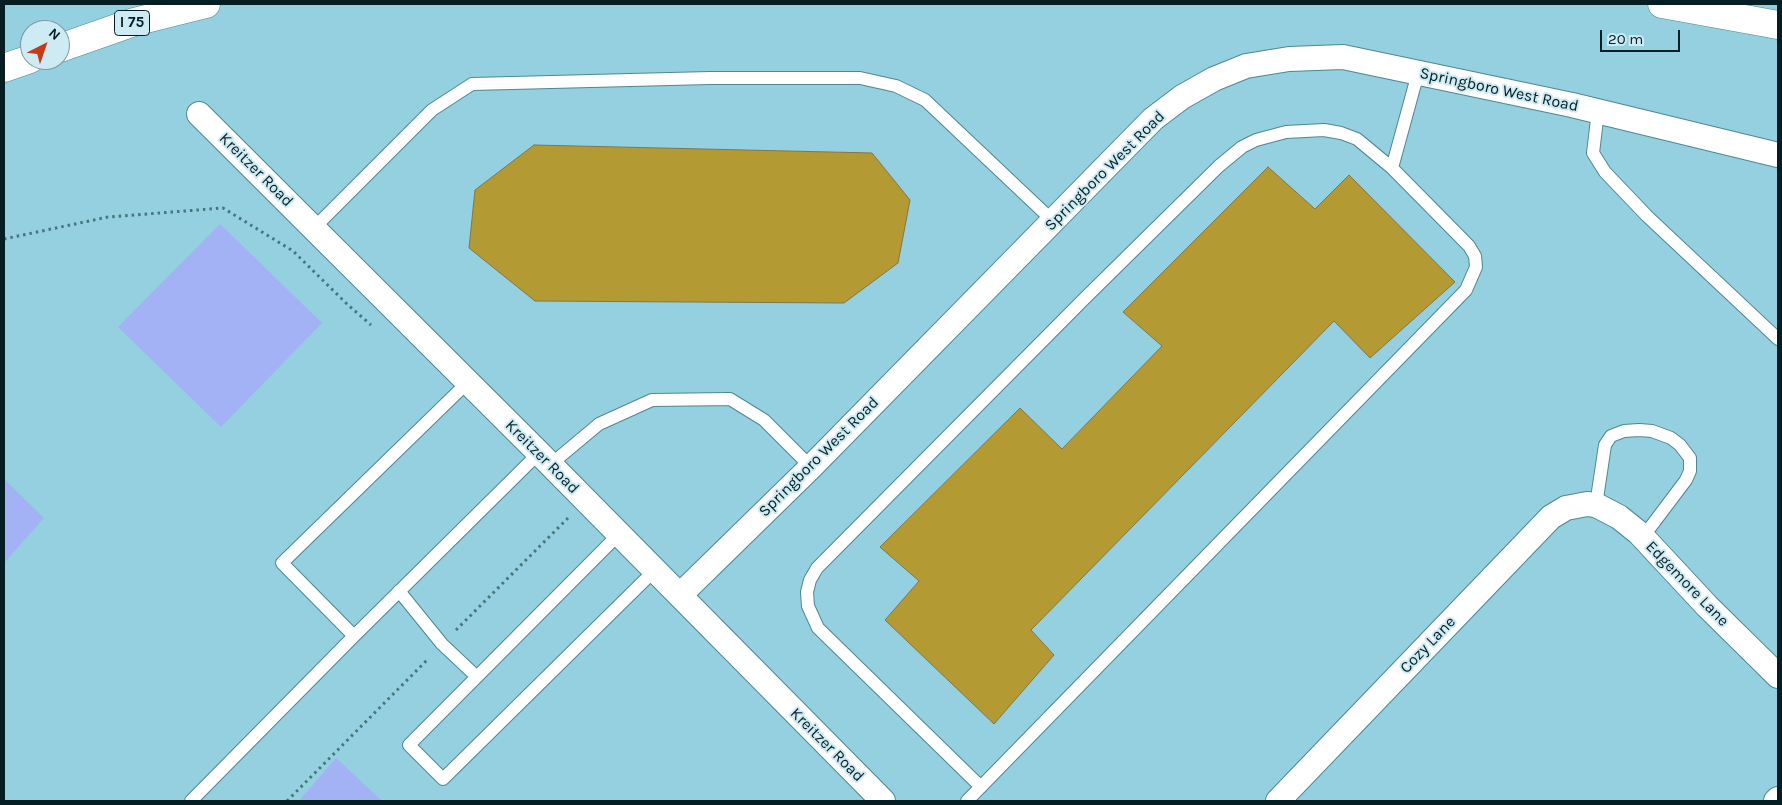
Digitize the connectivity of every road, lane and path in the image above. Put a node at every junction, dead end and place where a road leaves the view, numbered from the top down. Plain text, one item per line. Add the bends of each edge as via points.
1 (206, 4) edge
2 (1662, 4) edge
3 (1778, 25) edge
4 (70, 44) edge
5 (20, 62) edge
6 (4, 68) edge
7 (1418, 73) junction
8 (1598, 111) junction
9 (199, 114) dead end
10 (1778, 154) edge
11 (1392, 168) junction
12 (1054, 222) junction
13 (314, 228) junction
14 (4, 239) edge
15 (378, 330) dead end
16 (1778, 339) edge
17 (468, 382) junction
18 (545, 459) junction
19 (811, 467) junction
20 (1592, 505) junction
21 (619, 534) junction
22 (1642, 537) junction
23 (655, 570) junction
24 (399, 591) junction
25 (680, 595) junction
26 (354, 636) junction
27 (1778, 676) edge
28 (476, 677) junction
29 (981, 787) junction
30 (192, 801) edge
31 (883, 801) edge
32 (967, 801) edge
33 (1278, 801) edge

1 - 4 highway, I 75 via 134,22
2 - 3 highway
5 - 6 highway
7 - 8 street, Springboro West Road
7 - 11 lane
7 - 12 street, Springboro West Road via 1334,57 1289,59 1246,66 1214,78 1182,97 1154,120
8 - 10 street, Springboro West Road
8 - 16 lane via 1593,153 1605,172
9 - 13 street, Kreitzer Road
11 - 29 lane via 1470,246 1476,268 1466,290
11 - 29 lane via 1357,139 1324,130 1286,132 1242,147 1082,300 817,568 807,592 808,606 818,628
12 - 13 lane via 924,100 896,86 860,78 710,78 472,84 432,110
12 - 19 street, Springboro West Road
13 - 17 street, Kreitzer Road
14 - 15 path via 108,217 223,208 294,251
17 - 18 street, Kreitzer Road
17 - 26 lane via 282,563
18 - 19 lane via 599,424 652,400 730,399 764,420
18 - 21 street, Kreitzer Road
18 - 24 lane
19 - 25 street, Springboro West Road
20 - 22 street, Edgemore Lane via 1619,517
20 - 22 lane via 1605,445 1611,436 1639,430 1658,432 1671,438 1690,458 1690,471
20 - 33 street, Cozy Lane via 1566,508 1551,517
21 - 23 street, Kreitzer Road
21 - 28 lane
22 - 27 street, Edgemore Lane
23 - 25 street, Kreitzer Road
23 - 28 lane via 443,779 409,745
24 - 26 lane
24 - 28 lane via 442,644
25 - 31 street, Kreitzer Road
26 - 30 lane
29 - 32 lane

